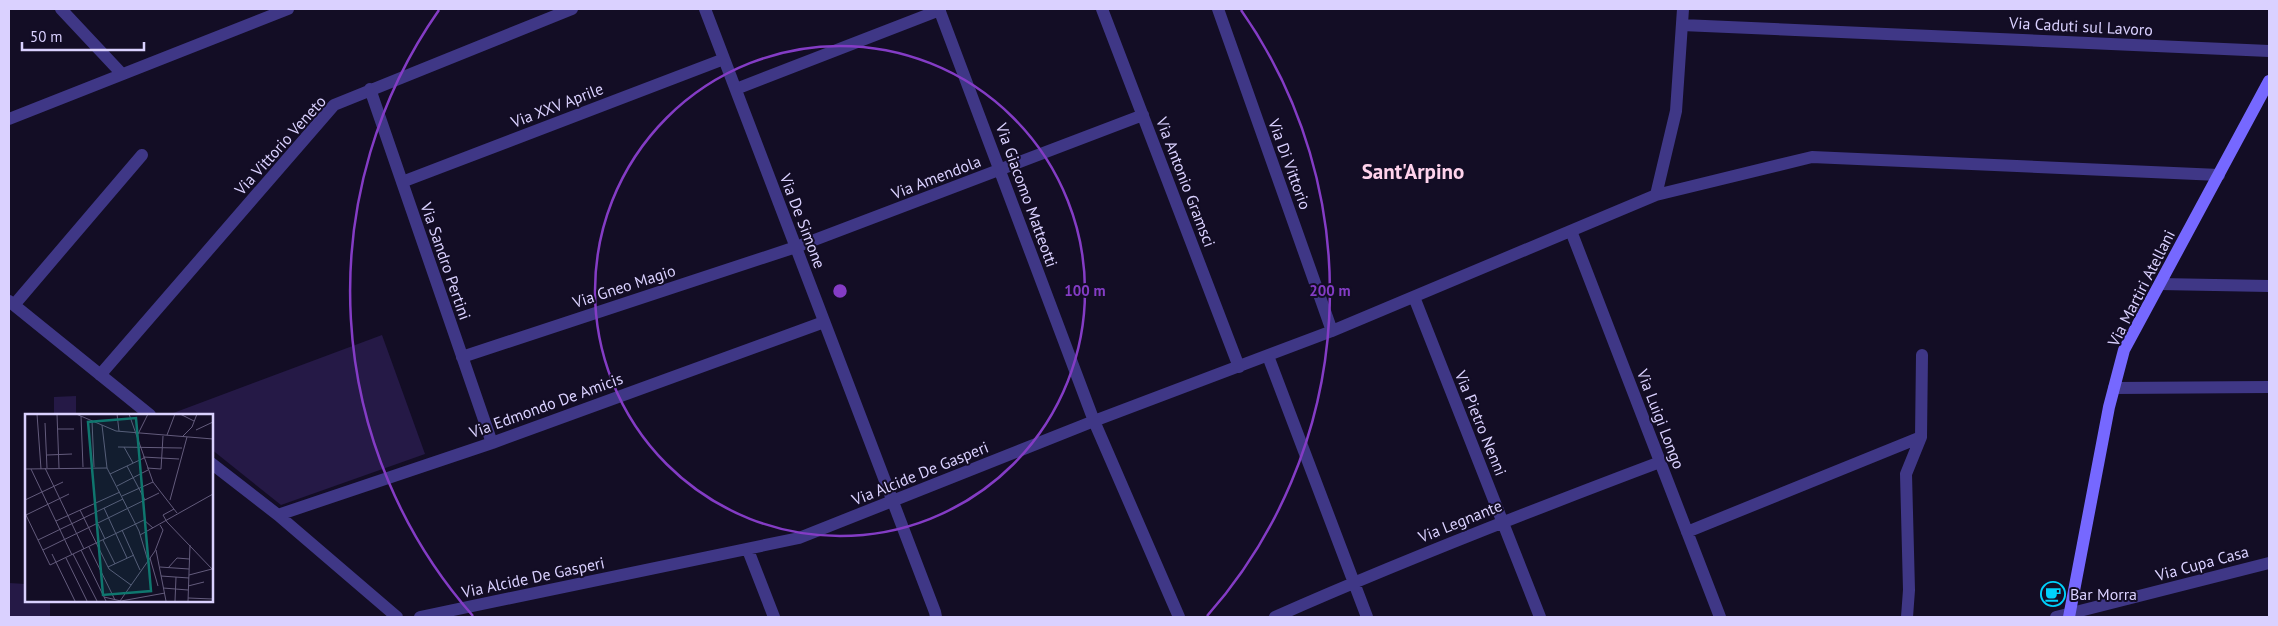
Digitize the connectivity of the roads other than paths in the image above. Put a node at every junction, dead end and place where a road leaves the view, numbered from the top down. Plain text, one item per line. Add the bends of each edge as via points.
1 (61, 9) edge
2 (288, 9) edge
3 (572, 9) edge
4 (705, 9) edge
5 (939, 9) edge
6 (1102, 9) edge
7 (1218, 9) edge
8 (1683, 9) edge
9 (1682, 25) junction
10 (2269, 51) edge
11 (724, 59) junction
12 (122, 74) junction
13 (2269, 81) edge
14 (370, 89) junction
15 (736, 89) junction
16 (1143, 115) junction
17 (9, 119) edge
18 (142, 155) dead end
19 (1001, 170) junction
20 (2219, 175) junction
21 (402, 182) junction
22 (1656, 194) junction
23 (1571, 232) junction
24 (796, 247) junction
25 (2160, 284) junction
26 (2269, 286) edge
27 (1414, 297) junction
28 (11, 303) edge
29 (824, 322) junction
30 (1332, 331) junction
31 (1922, 355) dead end
32 (1268, 356) junction
33 (462, 357) junction
34 (1239, 367) junction
35 (100, 375) junction
36 (2269, 387) edge
37 (2114, 388) junction
38 (149, 414) edge
39 (1094, 421) junction
40 (1921, 437) junction
41 (492, 443) junction
42 (1660, 462) junction
43 (212, 464) edge
44 (892, 502) junction
45 (278, 515) junction
46 (1503, 521) junction
47 (1687, 532) junction
48 (748, 550) junction
49 (2269, 563) edge
50 (1354, 582) junction
51 (2069, 616) edge
52 (397, 617) edge
53 (420, 617) edge
54 (774, 617) edge
55 (936, 617) edge
56 (1179, 617) edge
57 (1275, 617) edge
58 (1367, 617) edge
59 (1540, 617) edge
60 (1720, 617) edge
61 (1908, 617) edge
62 (2056, 617) edge

1 - 12 street
2 - 12 street
3 - 14 street, Via Vittorio Veneto
4 - 11 street, Via De Simone
5 - 15 street
5 - 19 street, Via Giacomo Matteotti
6 - 16 street, Via Antonio Gramsci
7 - 30 street, Via Di Vittorio
8 - 9 street
9 - 10 street, Via Caduti sul Lavoro
9 - 22 street via 1676,111
11 - 15 street, Via De Simone
11 - 21 street, Via XXV Aprile
12 - 17 street
13 - 20 main road, Via Martiri Atellani
14 - 21 street, Via Sandro Pertini
14 - 35 street, Via Vittorio Veneto via 334,105
15 - 24 street, Via De Simone
16 - 19 street, Via Amendola
16 - 34 street, Via Antonio Gramsci
18 - 28 street
19 - 24 street, Via Amendola
19 - 39 street, Via Giacomo Matteotti
20 - 22 street, Via Alcide De Gasperi via 1812,157
20 - 25 main road, Via Martiri Atellani
21 - 33 street, Via Sandro Pertini
22 - 23 street, Via Alcide De Gasperi
23 - 27 street, Via Alcide De Gasperi
23 - 42 street, Via Luigi Longo
24 - 29 street, Via De Simone
24 - 33 street, Via Gneo Magio
25 - 26 street
25 - 37 main road, Via Martiri Atellani via 2124,350
27 - 30 street, Via Alcide De Gasperi
27 - 46 street, Via Pietro Nenni
28 - 35 street
29 - 41 street, Via Edmondo De Amicis
29 - 44 street, Via De Simone
30 - 32 street, Via Alcide De Gasperi
31 - 40 street
32 - 34 street, Via Alcide De Gasperi
32 - 50 street
33 - 41 street, Via Sandro Pertini
34 - 39 street, Via Alcide De Gasperi
35 - 38 street
36 - 37 street
37 - 51 main road, Via Martiri Atellani
39 - 44 street, Via Alcide De Gasperi
39 - 56 street, Via Giacomo Matteotti
40 - 47 street
40 - 61 street via 1906,474
41 - 45 street, Via Edmondo De Amicis
42 - 46 street, Via Legnante
42 - 47 street, Via Luigi Longo
43 - 45 street
44 - 48 street, Via Alcide De Gasperi via 799,538
44 - 55 street, Via De Simone
45 - 52 street
46 - 50 street, Via Legnante
46 - 59 street, Via Pietro Nenni
47 - 60 street, Via Luigi Longo
48 - 53 street, Via Alcide De Gasperi
48 - 54 street
49 - 51 street, Via Cupa Casa
50 - 57 street, Via Legnante
50 - 58 street
51 - 62 street, Via Cupa Casa

